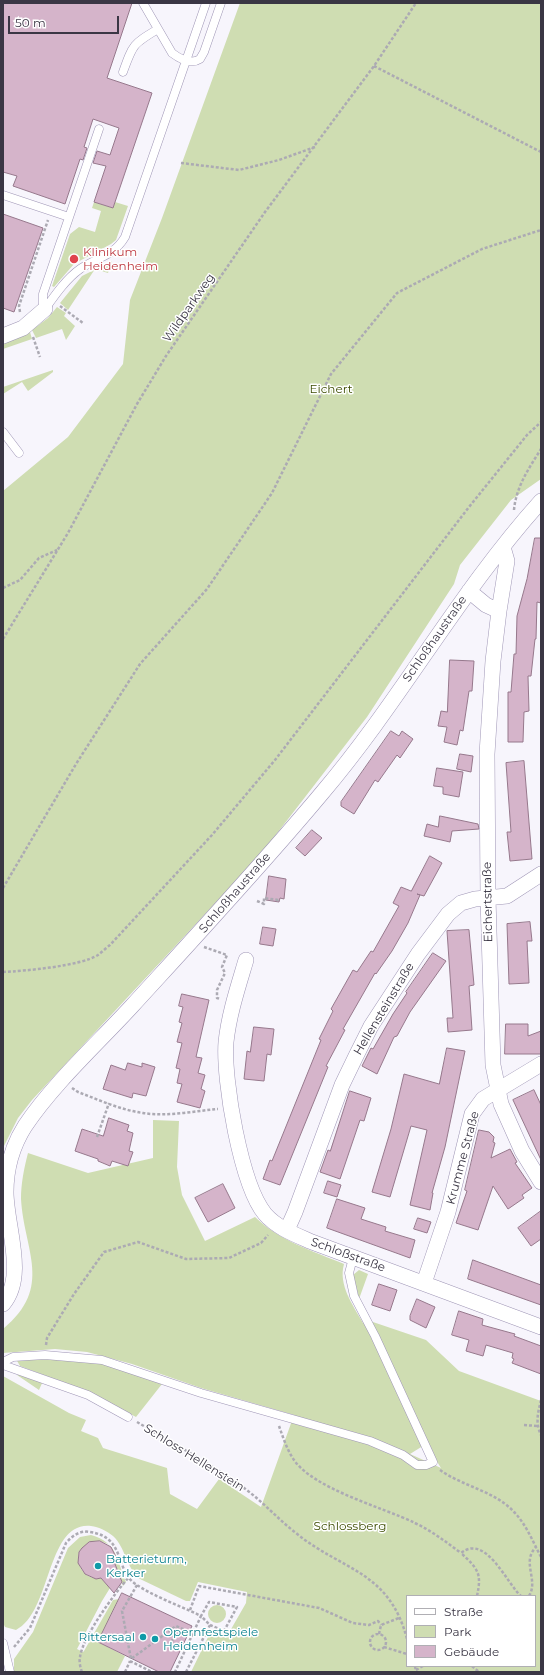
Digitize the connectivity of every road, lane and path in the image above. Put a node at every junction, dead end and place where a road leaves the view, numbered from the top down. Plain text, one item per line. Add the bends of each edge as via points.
1 (143, 3) edge
2 (206, 3) edge
3 (221, 3) edge
4 (416, 3) edge
5 (158, 29) junction
6 (186, 61) junction
7 (374, 66) junction
8 (123, 72) dead end
9 (99, 129) dead end
10 (316, 146) junction
11 (541, 152) edge
12 (181, 163) dead end
13 (3, 195) edge
14 (51, 211) junction
15 (69, 217) junction
16 (541, 230) edge
17 (48, 304) junction
18 (25, 320) junction
19 (83, 323) dead end
20 (3, 336) edge
21 (40, 357) dead end
22 (541, 422) edge
23 (3, 432) edge
24 (541, 449) edge
25 (19, 453) dead end
26 (541, 501) edge
27 (518, 528) junction
28 (503, 547) junction
29 (58, 550) junction
30 (3, 588) edge
31 (469, 591) junction
32 (499, 612) junction
33 (3, 639) edge
34 (541, 874) edge
35 (3, 888) edge
36 (278, 898) dead end
37 (488, 898) junction
38 (257, 901) dead end
39 (194, 939) junction
40 (246, 960) dead end
41 (3, 972) edge
42 (232, 1006) junction
43 (541, 1064) edge
44 (64, 1079) junction
45 (497, 1090) junction
46 (109, 1104) junction
47 (230, 1108) junction
48 (97, 1137) dead end
49 (541, 1182) edge
50 (282, 1227) junction
51 (353, 1258) junction
52 (424, 1283) junction
53 (3, 1304) edge
54 (541, 1327) edge
55 (45, 1355) junction
56 (3, 1363) edge
57 (541, 1400) edge
58 (274, 1414) junction
59 (128, 1416) joint
60 (524, 1425) dead end
61 (537, 1426) junction
62 (541, 1435) edge
63 (433, 1462) junction
64 (536, 1547) junction
65 (461, 1553) junction
66 (541, 1557) edge
67 (129, 1577) junction
68 (137, 1585) junction
69 (477, 1595) edge
70 (520, 1595) edge
71 (529, 1595) edge
72 (190, 1610) junction
73 (201, 1616) junction
74 (399, 1618) junction
75 (381, 1624) junction
76 (210, 1625) junction
77 (176, 1626) junction
78 (192, 1634) junction
79 (379, 1634) junction
80 (406, 1636) edge
81 (172, 1642) dead end
82 (3, 1643) edge
83 (384, 1647) junction
84 (5, 1652) junction
85 (406, 1654) edge
86 (130, 1660) junction
87 (10, 1672) edge
88 (82, 1672) edge
89 (125, 1672) edge
90 (152, 1672) edge
91 (175, 1672) edge
92 (186, 1672) edge

1 - 5 lane
2 - 6 lane
3 - 6 lane via 200,59
4 - 7 path, Wildparkweg
5 - 6 lane via 172,53
5 - 8 lane via 136,42
6 - 17 lane via 121,245 111,254 79,270
7 - 10 path, Wildparkweg
7 - 11 path
9 - 15 lane
10 - 12 path via 279,160 239,170
10 - 29 path, Wildparkweg via 266,212 166,356
13 - 14 lane
14 - 15 lane
14 - 18 path via 18,306
15 - 17 lane via 43,294 42,305
16 - 35 path via 482,248 396,293 331,374 272,493 207,589 140,664 76,764
17 - 18 street
17 - 19 path
18 - 20 street
18 - 21 path
22 - 41 path via 527,435 469,507 275,760 212,835 124,930 97,956 28,971
23 - 25 lane
24 - 27 path via 524,476 515,500 514,510
26 - 27 street, Schloßhaustraße
27 - 28 street, Schloßhaustraße
28 - 31 street, Schloßhaustraße
28 - 32 street, Eichertstraße via 507,561
29 - 30 path via 39,558 20,580
29 - 33 path, Wildparkweg
31 - 32 street
31 - 39 street, Schloßhaustraße via 345,766
32 - 37 street, Eichertstraße via 487,732
34 - 37 street, Hellensteinstraße via 507,896
36 - 38 path via 264,898 264,904
37 - 45 street, Eichertstraße via 493,1065
37 - 50 street, Hellensteinstraße via 468,900 448,914 418,954 371,1026 342,1084 295,1212
39 - 42 path via 202,946 227,955 222,967 225,973 216,990 217,998
39 - 44 street, Schloßhaustraße
40 - 42 street, Schloßstraße
42 - 47 street, Schloßstraße via 226,1044
43 - 45 street, Krumme Straße
44 - 46 path via 78,1092
44 - 53 street, Schloßhaustraße via 26,1124 10,1160 6,1199 14,1256 14,1276 11,1292
45 - 49 street, Eichertstraße via 517,1140
45 - 52 street, Krumme Straße via 483,1099 472,1114 448,1212
46 - 47 path via 145,1114
46 - 48 path
47 - 50 street, Schloßstraße via 244,1166 256,1198 266,1215
50 - 51 street, Schloßstraße
50 - 55 path via 261,1243 229,1258 186,1259 138,1242 104,1252 47,1338
51 - 52 street, Schloßstraße
51 - 63 lane via 349,1273 354,1296
52 - 54 street, Schloßstraße
55 - 56 lane via 13,1357
55 - 58 lane via 102,1360
56 - 59 lane via 88,1396
57 - 61 path
58 - 63 lane via 370,1441 402,1455 417,1465
58 - 65 path via 294,1460 312,1476 415,1523 434,1533
59 - 74 path, Schloss Hellenstein via 228,1477 296,1534 368,1577 382,1590
60 - 61 path
61 - 62 path
63 - 64 path via 441,1471 514,1511 525,1525
64 - 66 path
64 - 71 path via 530,1556 532,1587
65 - 69 path via 479,1574
65 - 70 path via 472,1549 491,1557
67 - 68 path
67 - 84 path via 115,1547 104,1536 88,1531 73,1536 61,1550 30,1628 20,1641
67 - 88 path via 103,1611 84,1646 80,1657
68 - 72 path
68 - 86 path via 122,1611
72 - 73 path
72 - 75 path via 199,1586 319,1608 353,1623 369,1625 378,1621
73 - 76 path
73 - 76 path via 209,1602 237,1607 224,1631
73 - 78 path
74 - 75 path
74 - 80 path, Schloss Hellenstein
75 - 79 path
76 - 92 path
77 - 78 path
77 - 81 path
77 - 86 path
78 - 91 path
79 - 83 path via 385,1638
79 - 83 path via 372,1637 371,1645 377,1650
82 - 84 lane
83 - 85 path
84 - 87 lane
86 - 89 path
86 - 90 path

